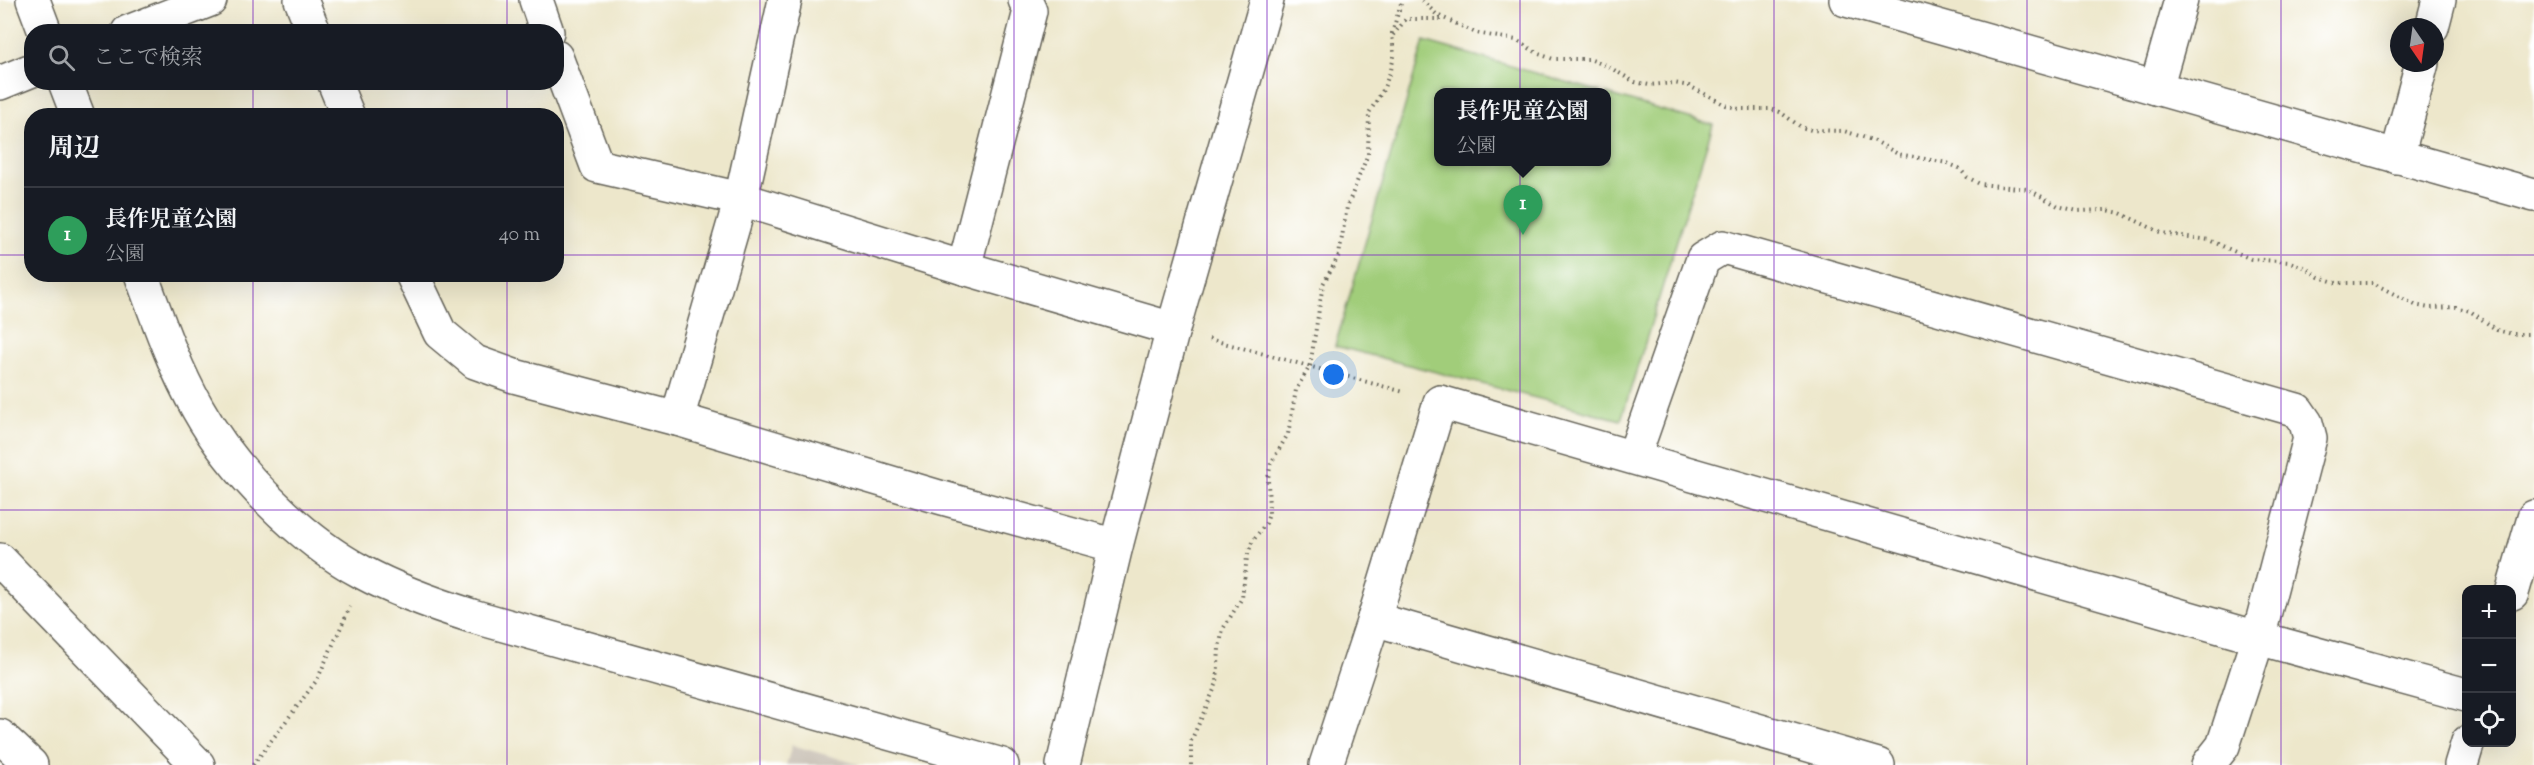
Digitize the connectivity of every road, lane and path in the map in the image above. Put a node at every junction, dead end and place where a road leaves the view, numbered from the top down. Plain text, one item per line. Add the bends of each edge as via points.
1 (33, 0) edge
2 (210, 0) edge
3 (301, 0) edge
4 (536, 0) edge
5 (785, 0) edge
6 (1025, 0) edge
7 (1267, 0) edge
8 (1402, 0) edge
9 (1422, 0) edge
10 (1846, 0) edge
11 (2181, 0) edge
12 (2439, 0) edge
13 (1925, 11) edge
14 (2434, 18) edge
15 (1446, 19) junction
16 (42, 24) edge
17 (148, 24) edge
18 (311, 24) edge
19 (544, 24) edge
20 (1393, 36) junction
21 (2420, 72) edge
22 (24, 73) edge
23 (564, 78) edge
24 (0, 82) edge
25 (2156, 88) junction
26 (68, 90) edge
27 (337, 90) edge
28 (75, 108) edge
29 (345, 108) edge
30 (2397, 157) junction
31 (2534, 195) edge
32 (741, 199) junction
33 (964, 268) junction
34 (144, 282) edge
35 (416, 282) edge
36 (1173, 329) junction
37 (2534, 334) edge
38 (1310, 366) junction
39 (1440, 402) junction
40 (677, 419) junction
41 (1634, 456) junction
42 (2534, 517) edge
43 (1116, 546) junction
44 (0, 560) edge
45 (2513, 585) edge
46 (353, 601) dead end
47 (1374, 619) junction
48 (2258, 638) junction
49 (2462, 694) edge
50 (0, 736) edge
51 (2466, 747) edge
52 (31, 765) edge
53 (198, 765) edge
54 (254, 765) edge
55 (1002, 765) edge
56 (1063, 765) edge
57 (1191, 765) edge
58 (1326, 765) edge
59 (1878, 765) edge
60 (2208, 765) edge
61 (2461, 765) edge

1 - 16 street
2 - 17 street
3 - 18 street
4 - 19 street
5 - 32 street
6 - 33 street via 1030,11
7 - 36 street
8 - 20 path
9 - 15 path
10 - 13 street
11 - 25 street
12 - 14 street
13 - 25 street
15 - 20 path via 1406,19
15 - 37 path via 1476,33 1516,40 1553,59 1589,59 1635,82 1689,86 1739,109 1780,112 1811,130 1861,136 1898,154 1947,163 1980,184 2028,189 2058,206 2077,211 2120,213 2162,233 2209,240 2251,259 2290,262 2337,283 2373,283 2415,305 2470,311 2497,330
20 - 38 path via 1391,70 1369,113 1368,154 1347,207 1339,255 1323,284
21 - 30 street
22 - 24 street
23 - 32 street via 597,166
25 - 30 street
26 - 28 street
27 - 29 street
30 - 31 street
32 - 33 street
32 - 40 street
33 - 36 street
34 - 55 street via 177,366 220,446 273,505 360,572 472,616
35 - 40 street via 440,333 475,362
36 - 38 path
36 - 43 street
38 - 39 path
38 - 57 path via 1296,390 1288,434 1271,463 1269,514 1247,557 1242,598 1223,629 1217,683 1191,741
39 - 41 street
39 - 47 street
40 - 43 street
41 - 48 street
41 - 48 street via 1703,259 1723,248 2297,410 2310,438
42 - 45 street
43 - 56 street
44 - 53 street
46 - 54 path via 317,680
47 - 58 street
47 - 59 street
48 - 49 street
48 - 60 street via 2223,746
50 - 52 street
51 - 61 street

